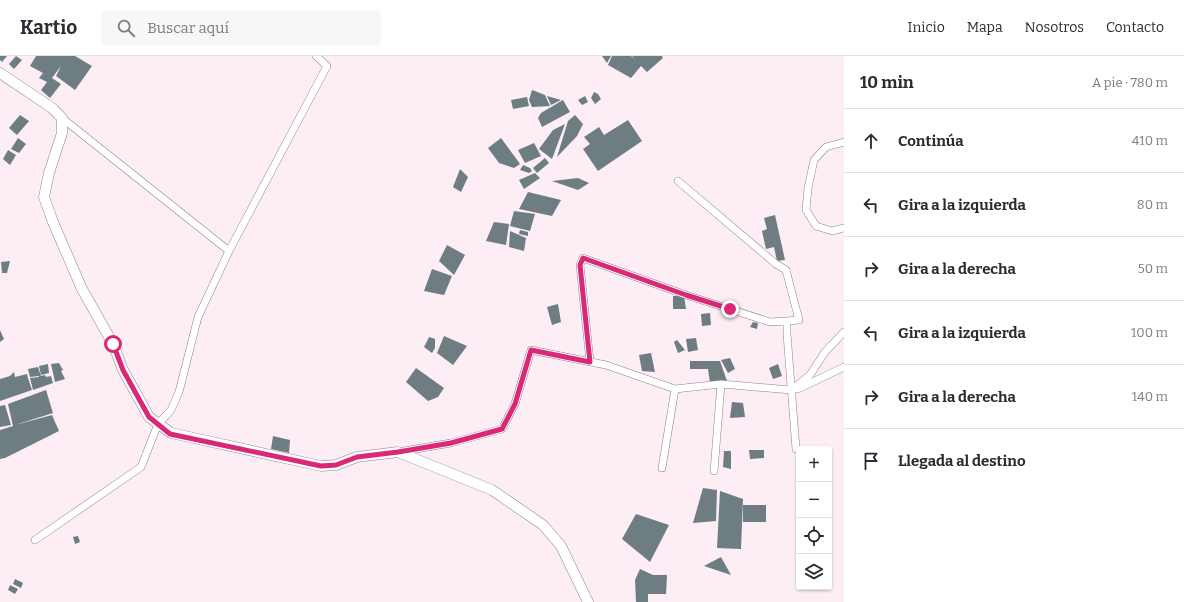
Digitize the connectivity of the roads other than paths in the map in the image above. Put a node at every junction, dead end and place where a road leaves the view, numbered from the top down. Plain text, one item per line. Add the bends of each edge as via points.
1 (316, 56) edge
2 (0, 73) edge
3 (62, 118) junction
4 (844, 142) edge
5 (678, 181) dead end
6 (844, 228) edge
7 (229, 251) junction
8 (787, 320) junction
9 (844, 332) edge
10 (590, 362) junction
11 (844, 367) edge
12 (721, 384) junction
13 (675, 389) junction
14 (791, 390) junction
15 (158, 424) junction
16 (796, 449) dead end
17 (398, 452) junction
18 (662, 468) dead end
19 (714, 471) dead end
20 (35, 540) dead end
21 (588, 602) edge

1 - 7 street via 327,66
2 - 3 street via 52,108
3 - 7 street
3 - 15 street via 62,132 44,197 82,289 149,417
4 - 6 street via 826,147 814,160 806,210 816,226 832,232
5 - 8 street via 786,270 799,320
7 - 15 street via 198,317 179,392 171,410
8 - 10 street via 770,322 583,258 580,265
8 - 14 street
9 - 14 street via 825,352 810,375
10 - 13 street
10 - 17 street via 531,350 515,404 502,429 451,443
11 - 14 street
12 - 13 street
12 - 14 street
12 - 19 street
13 - 18 street
14 - 16 street
15 - 17 street via 170,434 321,466 336,465 357,457
15 - 20 street via 141,467
17 - 21 street via 492,490 543,526 561,546

